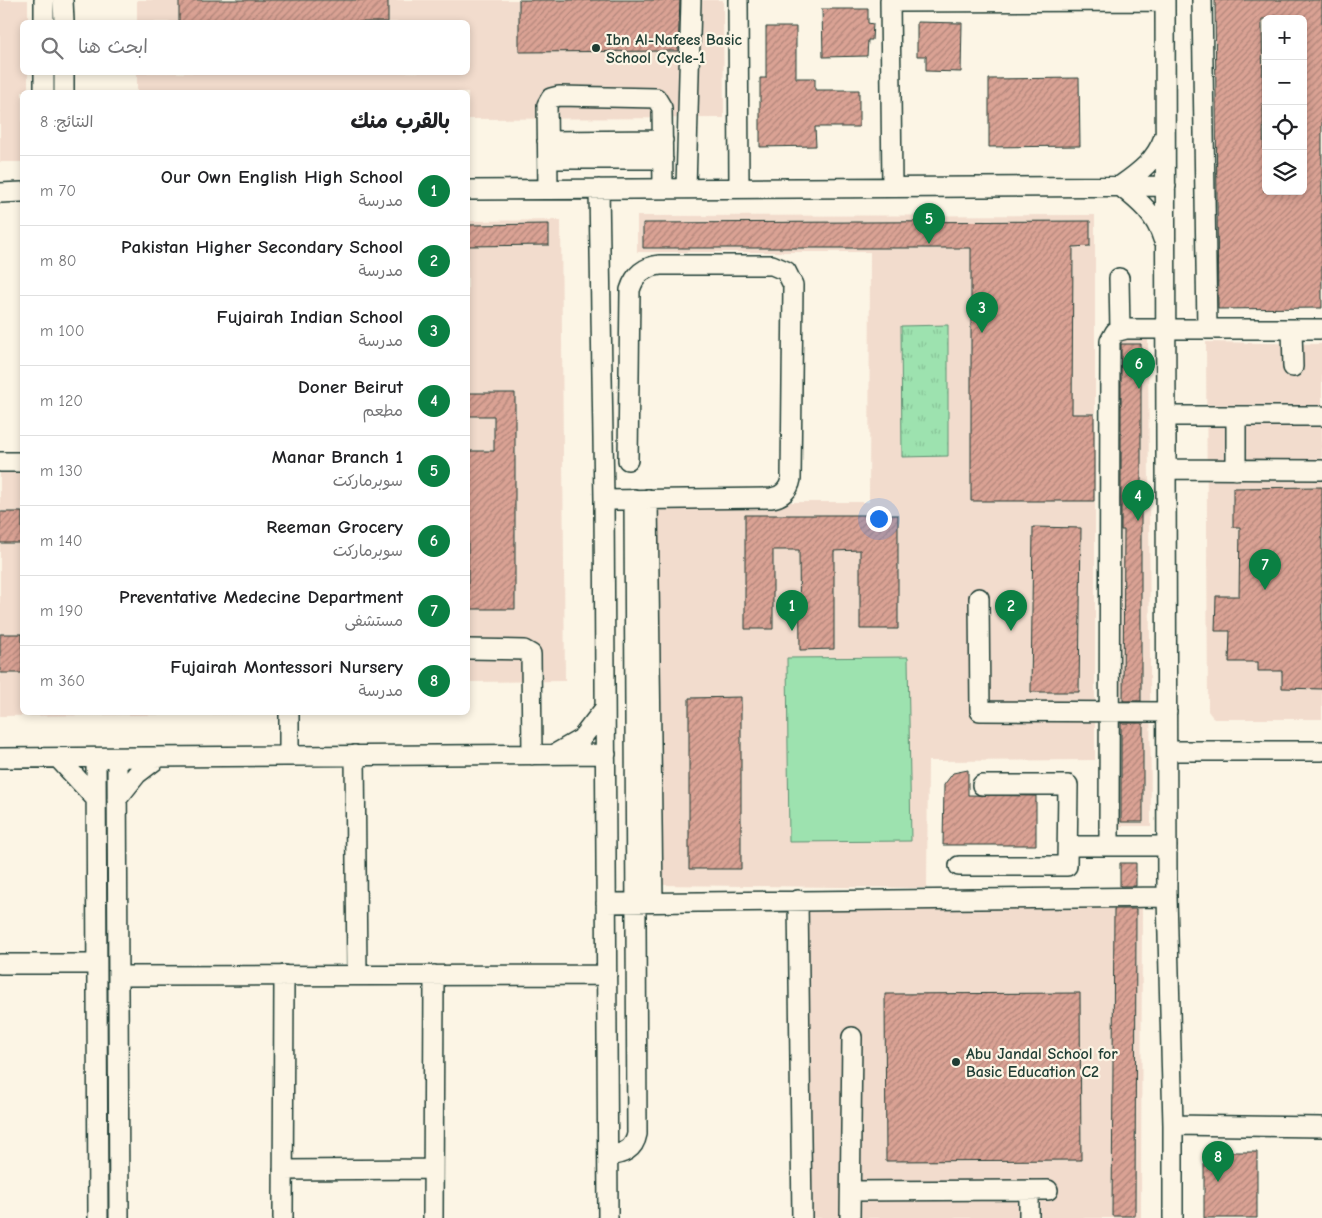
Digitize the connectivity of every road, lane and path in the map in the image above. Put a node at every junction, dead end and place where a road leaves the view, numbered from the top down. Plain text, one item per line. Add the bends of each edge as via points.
1 (44, 0) edge
2 (63, 0) edge
3 (691, 0) edge
4 (738, 0) edge
5 (1202, 0) edge
6 (890, 1) edge
7 (1165, 1) edge
8 (44, 20) edge
9 (64, 20) edge
10 (44, 75) edge
11 (64, 75) edge
12 (44, 90) edge
13 (64, 90) edge
14 (1166, 133) junction
15 (663, 140) junction
16 (547, 150) junction
17 (663, 159) junction
18 (1120, 186) junction
19 (1166, 186) junction
20 (892, 187) junction
21 (663, 188) junction
22 (686, 188) junction
23 (739, 188) junction
24 (548, 189) junction
25 (599, 189) junction
26 (470, 190) edge
27 (0, 192) edge
28 (20, 192) edge
29 (1166, 250) junction
30 (1119, 278) dead end
31 (601, 299) junction
32 (630, 301) junction
33 (1166, 329) junction
34 (1207, 329) junction
35 (1292, 329) junction
36 (1322, 329) edge
37 (1120, 330) junction
38 (1293, 366) dead end
39 (1166, 416) junction
40 (1236, 416) junction
41 (1322, 416) edge
42 (628, 460) dead end
43 (0, 462) edge
44 (20, 462) edge
45 (1166, 469) junction
46 (1236, 470) junction
47 (1322, 470) edge
48 (641, 499) junction
49 (604, 500) junction
50 (978, 598) dead end
51 (642, 637) junction
52 (605, 638) junction
53 (470, 649) edge
54 (605, 708) junction
55 (1108, 712) junction
56 (1167, 712) junction
57 (289, 715) edge
58 (1167, 751) junction
59 (1322, 751) edge
60 (606, 754) junction
61 (355, 755) junction
62 (532, 755) junction
63 (553, 755) junction
64 (289, 756) junction
65 (0, 758) edge
66 (58, 758) junction
67 (158, 758) junction
68 (96, 759) junction
69 (117, 759) junction
70 (982, 785) dead end
71 (96, 799) junction
72 (117, 799) junction
73 (606, 799) junction
74 (1068, 846) junction
75 (1109, 846) junction
76 (1167, 846) junction
77 (959, 866) dead end
78 (1167, 897) junction
79 (798, 900) junction
80 (644, 902) junction
81 (606, 903) junction
82 (0, 964) edge
83 (96, 964) junction
84 (284, 975) junction
85 (357, 975) junction
86 (434, 975) junction
87 (118, 976) junction
88 (607, 981) junction
89 (636, 986) junction
90 (852, 1037) dead end
91 (607, 1049) junction
92 (637, 1049) junction
93 (637, 1092) junction
94 (607, 1094) junction
95 (1173, 1125) junction
96 (1322, 1127) edge
97 (608, 1156) junction
98 (433, 1169) junction
99 (283, 1170) junction
100 (1028, 1190) junction
101 (1048, 1190) dead end
102 (851, 1191) junction
103 (98, 1218) edge
104 (119, 1218) edge
105 (283, 1218) edge
106 (433, 1218) edge
107 (608, 1218) edge
108 (802, 1218) edge
109 (850, 1218) edge
110 (1029, 1218) edge
111 (1173, 1218) edge

1 - 8 street
2 - 9 street
3 - 22 street
4 - 23 street
5 - 34 street
6 - 7 street
6 - 20 street
7 - 14 street
10 - 12 street
11 - 13 street
14 - 18 street via 1158,152 1144,168
14 - 19 street
15 - 16 street
15 - 16 street via 662,108 656,98 554,97 548,101
15 - 17 street
16 - 17 street
16 - 24 street
17 - 21 street
18 - 19 street
18 - 20 street
18 - 29 street via 1140,201 1159,224
19 - 29 street
20 - 23 street
21 - 22 street
21 - 25 street
22 - 23 street
24 - 25 street
24 - 26 street
25 - 31 street
27 - 28 street
29 - 33 street
30 - 37 street
31 - 32 street
31 - 49 street
32 - 42 street
32 - 48 street via 630,290 637,275 644,269 660,265 777,266 786,271 793,285 791,479 787,489 780,496 771,498
33 - 34 street
33 - 37 street
33 - 39 street
34 - 35 street
35 - 36 street
35 - 38 street
37 - 55 street via 1110,341
39 - 40 street
39 - 45 street
40 - 41 street
40 - 46 street
43 - 44 street
45 - 46 street
45 - 56 street
46 - 47 street
48 - 49 street
48 - 51 street
49 - 52 street
50 - 55 street via 980,711
51 - 52 street
51 - 80 street
52 - 54 street
53 - 62 street via 524,650 531,654
54 - 60 street
54 - 63 street via 580,739
55 - 56 street
55 - 75 street
56 - 58 street
57 - 64 street
58 - 59 street
58 - 76 street
60 - 63 street
60 - 73 street
61 - 62 street
61 - 64 street
61 - 85 street
62 - 63 street
63 - 73 street via 586,764 601,778
64 - 67 street
65 - 66 street
66 - 68 street
66 - 71 street
67 - 69 street
67 - 72 street via 137,774
68 - 69 street
68 - 71 street
69 - 72 street
70 - 74 street via 1068,785
71 - 83 street
72 - 87 street
73 - 81 street
74 - 75 street
74 - 77 street via 1068,866
75 - 76 street
76 - 78 street
78 - 79 street
78 - 95 street
79 - 80 street
79 - 108 street
80 - 81 street
80 - 89 street
81 - 88 street
82 - 83 street
83 - 103 street
84 - 85 street
84 - 87 street
84 - 99 street
85 - 86 street
86 - 88 street
86 - 98 street
87 - 104 street
88 - 89 street
88 - 91 street
89 - 92 street
90 - 102 street
91 - 92 street
91 - 94 street
92 - 93 street
93 - 94 street
93 - 97 street via 636,1141 627,1151
94 - 97 street
95 - 96 street
95 - 111 street
97 - 107 street
98 - 99 street
98 - 106 street
99 - 105 street
100 - 101 street
100 - 102 street
100 - 110 street
102 - 109 street

